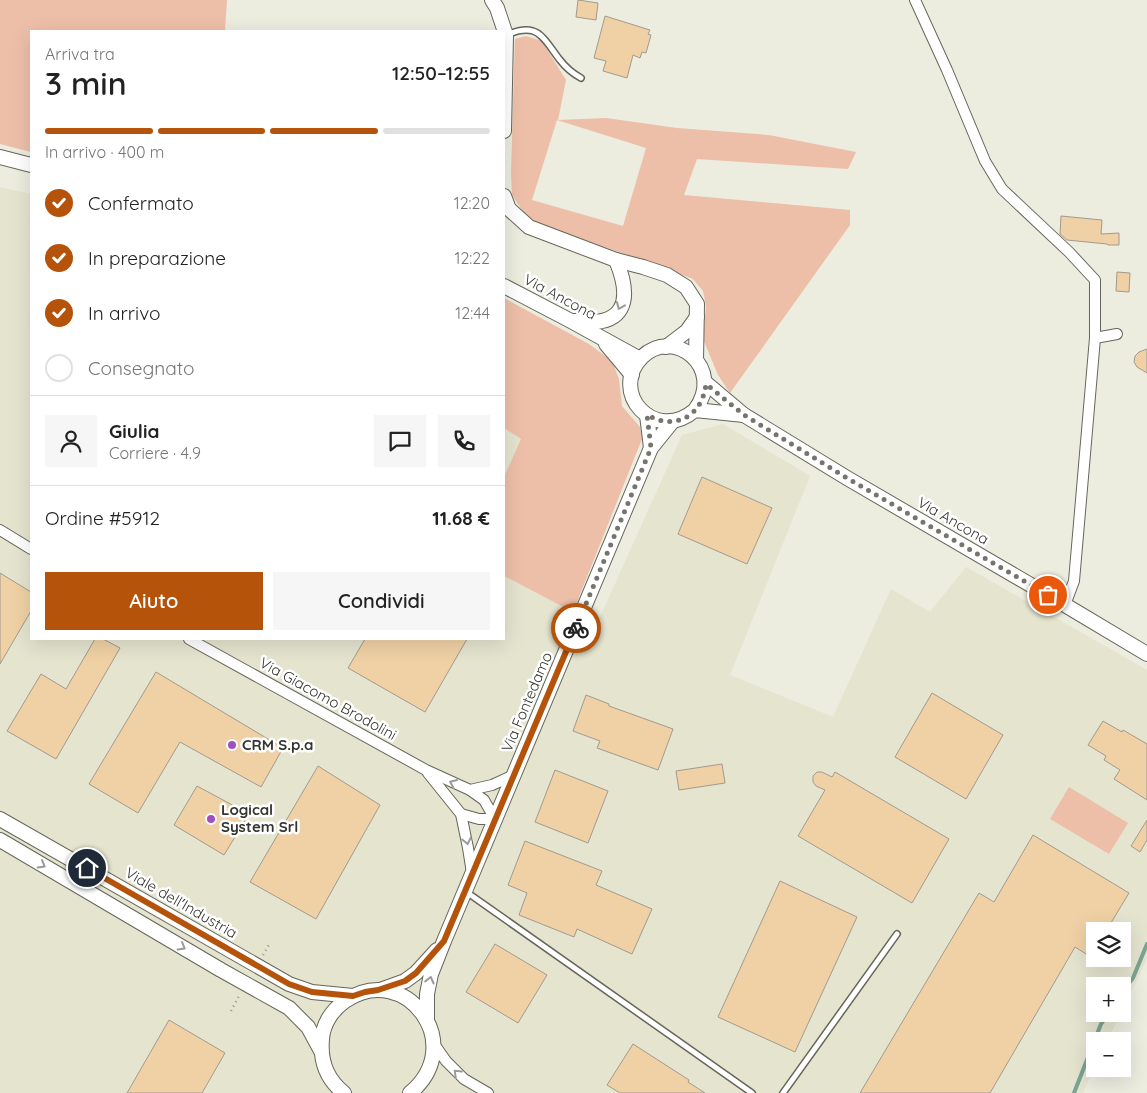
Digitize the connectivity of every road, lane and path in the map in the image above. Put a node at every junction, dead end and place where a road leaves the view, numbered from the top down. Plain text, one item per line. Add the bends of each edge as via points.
1 (492, 0) edge
2 (915, 0) edge
3 (504, 30) edge
4 (505, 32) edge
5 (506, 35) junction
6 (581, 78) dead end
7 (505, 83) edge
8 (0, 157) edge
9 (30, 165) edge
10 (505, 199) edge
11 (616, 260) junction
12 (505, 287) edge
13 (698, 317) junction
14 (571, 320) junction
15 (1116, 334) dead end
16 (600, 338) junction
17 (1095, 338) junction
18 (666, 347) junction
19 (640, 359) junction
20 (696, 359) junction
21 (632, 375) junction
22 (706, 384) junction
23 (695, 410) junction
24 (647, 415) junction
25 (744, 415) junction
26 (672, 422) junction
27 (651, 448) junction
28 (0, 530) edge
29 (30, 548) edge
30 (1064, 605) junction
31 (191, 640) edge
32 (1147, 654) edge
33 (426, 770) junction
34 (514, 776) junction
35 (470, 790) junction
36 (461, 814) junction
37 (0, 819) edge
38 (495, 819) junction
39 (0, 840) edge
40 (472, 874) junction
41 (464, 891) junction
42 (897, 934) dead end
43 (444, 941) junction
44 (378, 990) junction
45 (353, 996) junction
46 (427, 1021) junction
47 (434, 1044) junction
48 (321, 1051) junction
49 (330, 1087) edge
50 (344, 1093) edge
51 (410, 1093) edge
52 (488, 1093) edge
53 (752, 1093) edge
54 (783, 1093) edge

1 - 3 main road
2 - 17 street via 985,161 1002,189 1070,252 1095,280
4 - 5 main road
5 - 6 lane via 520,30 534,31 547,42 570,72
5 - 7 main road
8 - 9 main road
10 - 11 main road via 509,209 529,227
11 - 13 main road via 667,275 686,287 697,304
11 -> 14 main road via 625,293 616,315 600,322
12 - 14 main road, Via Ancona
13 - 18 main road via 687,331
13 - 20 main road
14 - 16 main road, Via Ancona
15 - 17 street
16 - 19 main road, Via Ancona
16 - 21 main road, Via Ancona
17 - 30 street via 1074,581
18 - 19 main road via 652,350
18 - 20 main road via 688,352
19 - 21 main road
20 - 22 main road, Via Ancona
21 - 24 main road via 630,384 635,402
22 - 23 main road
22 - 25 main road, Via Ancona
23 - 25 main road, Via Ancona
23 - 26 main road
24 - 26 main road
24 - 27 main road, Via Fontedamo
25 - 30 main road, Via Ancona
26 - 27 main road, Via Fontedamo
27 - 34 main road, Via Fontedamo
28 - 29 street
30 - 32 main road, Via Ancona
31 - 33 street, Via Giacomo Brodolini
35 -> 33 street, Via Giacomo Brodolini
33 - 36 street, Via Giacomo Brodolini
34 - 35 street via 492,786
34 - 38 main road, Via Fontedamo
35 - 38 street, Via Giacomo Brodolini via 484,800
36 - 38 street
36 -> 40 street, Via Giacomo Brodolini
37 - 45 main road, Viale dell'Industria via 289,984 312,992
38 - 40 main road, Via Fontedamo
39 -> 48 main road via 289,1008 308,1027
40 - 41 main road, Via Fontedamo
41 - 43 main road, Via Fontedamo
41 - 53 lane
42 - 54 lane
43 - 44 main road, Via Fontedamo via 416,973 405,981
46 -> 43 main road, Via Fontedamo via 431,974
44 - 45 main road, Via Fontedamo
44 - 46 main road, Via Fontedamo via 407,999
45 - 48 main road, Via Fontedamo via 328,1018 322,1034
46 - 47 main road, Via Fontedamo
47 - 51 main road, Via Fontedamo via 428,1073
52 -> 47 street via 464,1079
48 - 49 main road, Via Fontedamo
49 - 50 main road, Via Fontedamo

